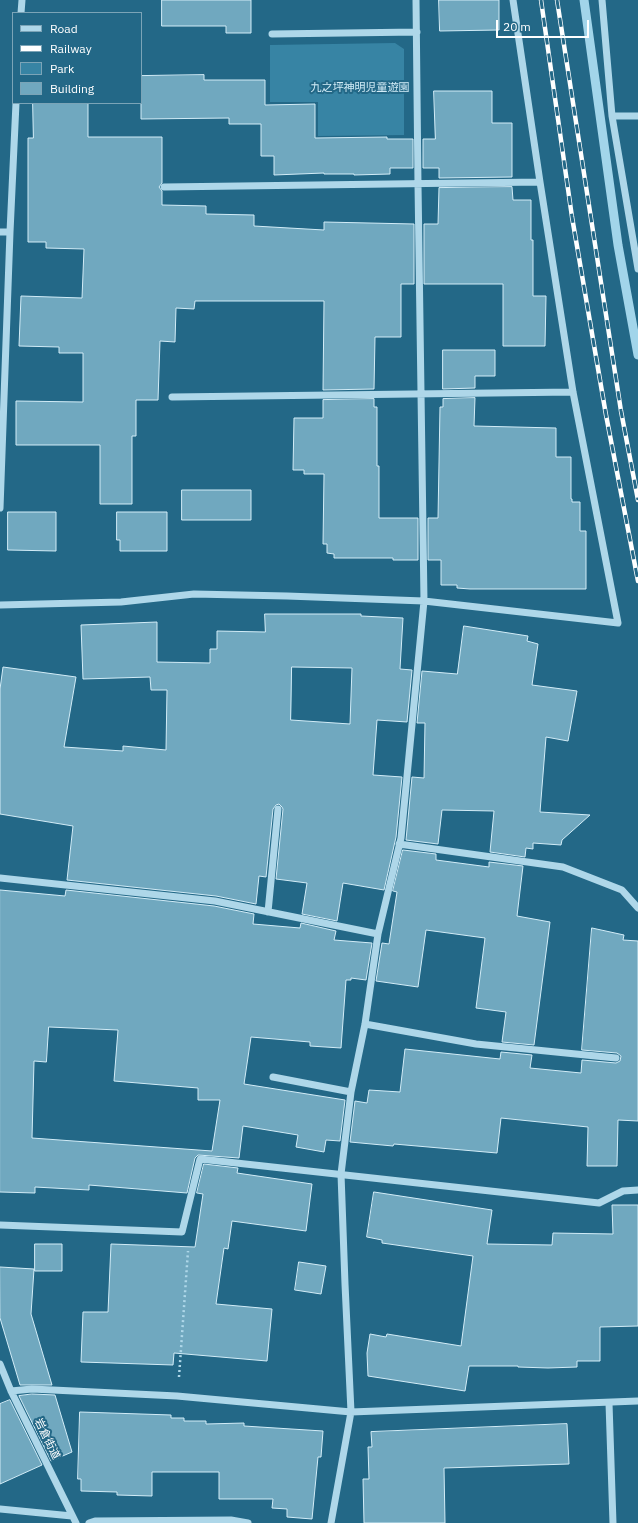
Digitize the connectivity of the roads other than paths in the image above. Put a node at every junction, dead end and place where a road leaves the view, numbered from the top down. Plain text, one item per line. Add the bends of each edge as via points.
1 (22, 0) edge
2 (416, 0) edge
3 (513, 0) edge
4 (602, 0) edge
5 (21, 12) edge
6 (417, 32) junction
7 (272, 34) dead end
8 (16, 104) edge
9 (612, 116) junction
10 (638, 116) edge
11 (540, 182) junction
12 (418, 184) junction
13 (164, 187) dead end
14 (0, 232) edge
15 (10, 232) junction
16 (638, 268) edge
17 (573, 392) junction
18 (421, 394) junction
19 (172, 397) dead end
20 (0, 508) edge
21 (424, 601) junction
22 (0, 605) edge
23 (278, 809) dead end
24 (399, 844) junction
25 (0, 878) edge
26 (638, 908) edge
27 (268, 912) junction
28 (378, 934) junction
29 (366, 1024) junction
30 (616, 1058) dead end
31 (273, 1077) dead end
32 (351, 1092) junction
33 (341, 1174) junction
34 (638, 1190) edge
35 (0, 1225) edge
36 (0, 1364) edge
37 (11, 1391) junction
38 (638, 1401) edge
39 (609, 1403) junction
40 (352, 1412) junction
41 (0, 1509) edge
42 (74, 1520) edge
43 (89, 1523) edge
44 (248, 1523) edge
45 (331, 1523) edge
46 (613, 1523) edge

1 - 5 street
2 - 6 street
3 - 11 street
4 - 9 street
6 - 7 street
6 - 12 street
8 - 15 street
9 - 10 street
9 - 16 street
11 - 12 street
11 - 17 street
12 - 13 street
12 - 18 street
14 - 15 street
15 - 20 street
17 - 18 street
17 - 21 street via 618,623
18 - 19 street
18 - 21 street
21 - 22 street via 194,594 121,602
21 - 24 street
23 - 27 street
24 - 26 street via 564,867 622,890
24 - 28 street
25 - 27 street via 215,901
27 - 28 street
28 - 29 street
29 - 30 street via 476,1044
29 - 32 street
31 - 32 street
32 - 33 street
33 - 34 street via 599,1203 623,1191
33 - 35 street via 200,1159 182,1232
33 - 40 street
36 - 37 street, 岩倉街道
37 - 40 street via 32,1389 177,1396
37 - 42 street, 岩倉街道
38 - 39 street
39 - 40 street
39 - 46 street
40 - 45 street
41 - 42 street
43 - 44 street via 232,1520

